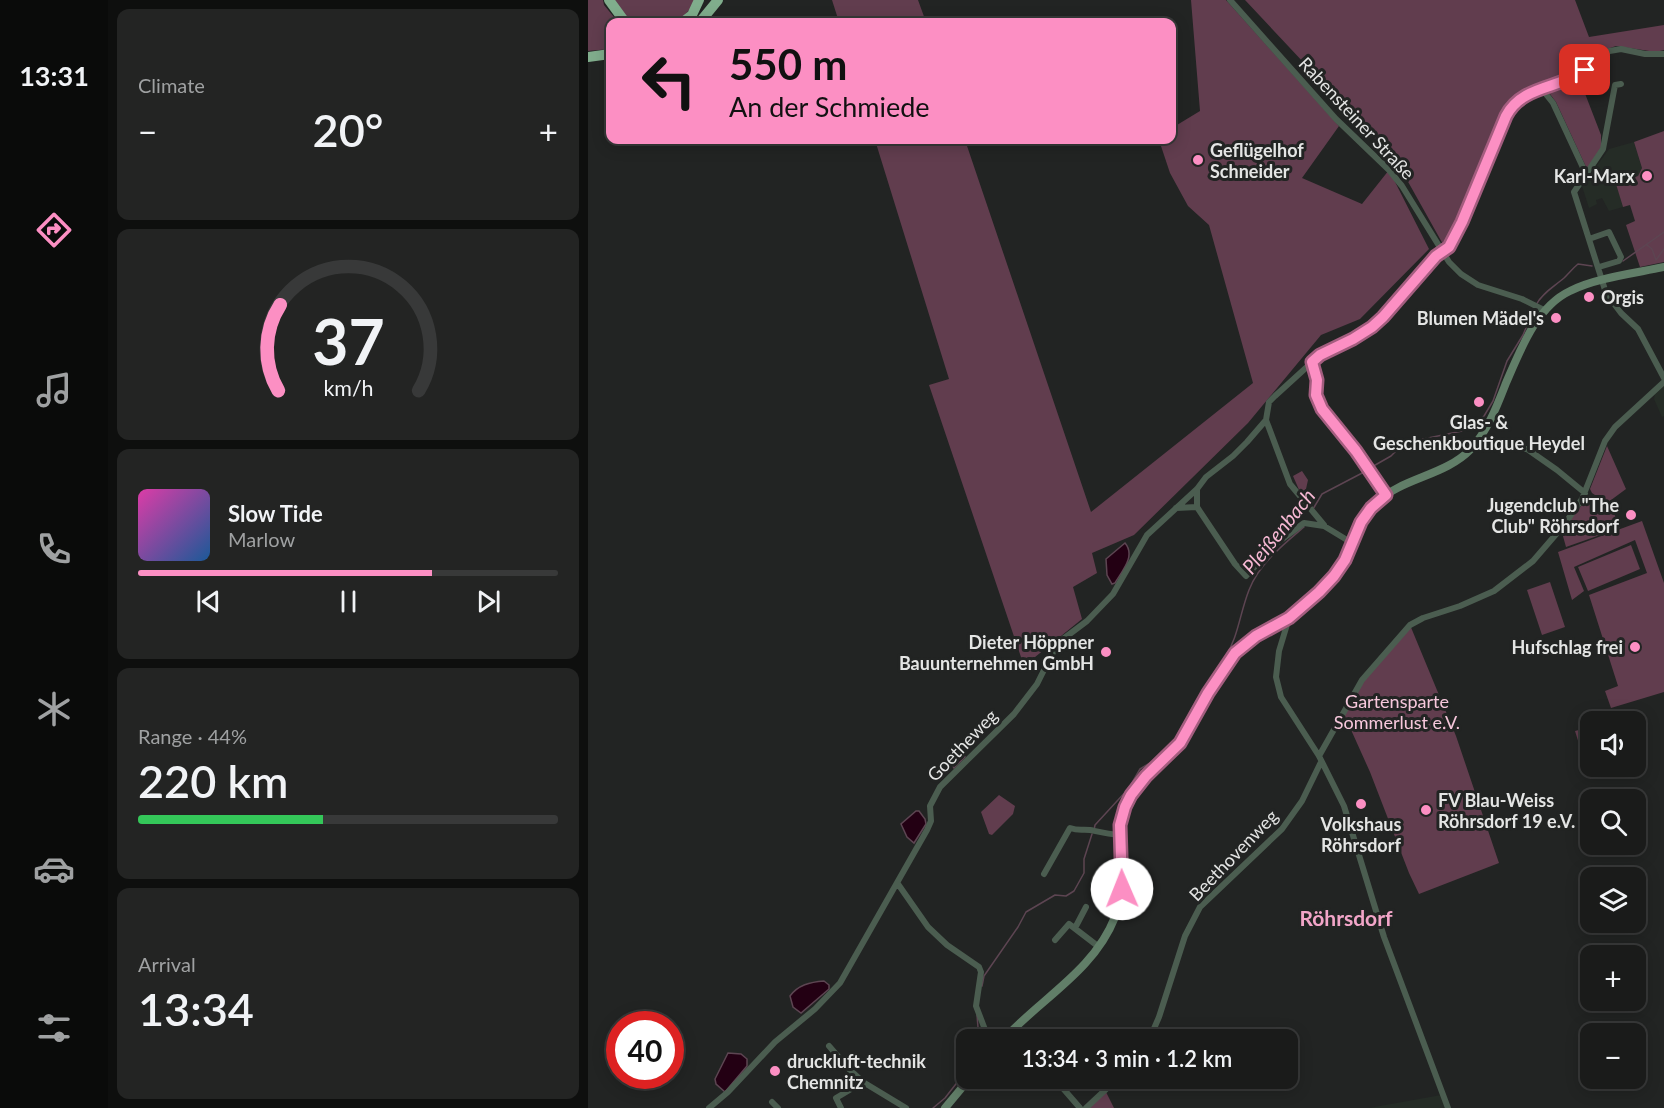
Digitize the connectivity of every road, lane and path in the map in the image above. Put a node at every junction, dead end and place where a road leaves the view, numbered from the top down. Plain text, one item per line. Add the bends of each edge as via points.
1 (609, 0) edge
2 (699, 0) edge
3 (718, 0) edge
4 (1230, 0) edge
5 (622, 18) edge
6 (688, 18) edge
7 (703, 18) edge
8 (1664, 54) edge
9 (606, 55) edge
10 (588, 57) edge
11 (1621, 84) dead end
12 (1541, 88) junction
13 (1586, 174) junction
14 (1589, 239) junction
15 (1443, 251) junction
16 (1599, 267) junction
17 (1664, 267) edge
18 (1603, 281) junction
19 (1540, 308) junction
20 (1312, 362) junction
21 (1664, 380) edge
22 (1266, 420) junction
23 (1472, 448) junction
24 (1197, 489) junction
25 (1585, 493) junction
26 (1386, 495) junction
27 (1197, 507) junction
28 (1176, 508) junction
29 (1324, 526) junction
30 (1352, 543) junction
31 (1289, 618) junction
32 (1320, 759) junction
33 (1119, 835) junction
34 (1044, 874) dead end
35 (898, 884) junction
36 (1086, 908) dead end
37 (1075, 928) junction
38 (1055, 940) dead end
39 (1099, 947) junction
40 (985, 1029) edge
41 (1013, 1029) edge
42 (1154, 1029) edge
43 (829, 1046) dead end
44 (863, 1082) junction
45 (961, 1089) edge
46 (1064, 1089) edge
47 (1106, 1089) edge
48 (772, 1102) dead end
49 (709, 1108) edge
50 (778, 1108) edge
51 (841, 1108) edge
52 (906, 1108) edge
53 (945, 1108) edge
54 (1080, 1108) edge
55 (1086, 1108) edge
56 (1448, 1108) edge

1 - 5 highway
2 - 6 highway
3 - 7 highway
4 - 15 street, Rabensteiner Straße via 1336,119 1389,170
8 - 12 street, Goetheweg via 1612,49 1571,80
9 - 10 highway
11 - 13 street via 1615,85 1603,149
12 - 13 street via 1553,103
12 - 15 street, Goetheweg via 1509,110 1454,240
13 - 14 street via 1574,192
14 - 16 street
14 - 16 street via 1609,232 1621,257
15 - 19 street, Rabensteiner Straße via 1469,280
15 - 20 street, Goetheweg via 1372,327
16 - 18 street
17 - 18 street
18 - 19 street via 1569,291
18 - 21 street via 1611,300 1638,329
19 - 23 street via 1488,424
20 - 22 street, Goetheweg via 1269,402
20 - 26 street via 1322,409
21 - 25 street, Beethovenweg via 1605,441
22 - 24 street, Goetheweg
22 - 29 street via 1290,484
23 - 25 street via 1527,449
23 - 26 street via 1447,467
24 - 27 street
24 - 28 street, Goetheweg
25 - 32 street, Beethovenweg via 1533,561 1506,583 1481,597 1410,624 1362,680
26 - 30 street via 1366,514
27 - 28 street
27 - 29 street via 1246,576 1297,526
28 - 35 street, Goetheweg via 1142,542 1103,606 1057,646 1037,684 1014,714 940,787 930,806 931,821
29 - 30 street
30 - 31 street via 1334,576
31 - 32 street via 1276,677 1281,697
31 - 33 street via 1235,653 1180,743 1131,795
32 - 42 street, Beethovenweg via 1302,801 1282,829 1200,907 1185,936
32 - 56 street via 1344,806 1384,937
33 - 34 street via 1070,828
33 - 39 street via 1122,889 1114,919
35 - 40 street via 928,927 979,967 976,1006
35 - 49 street, Goetheweg via 840,984
36 - 37 street
37 - 38 street via 1069,924
37 - 39 street
39 - 41 street
43 - 44 street
44 - 51 street via 836,1098
44 - 52 street
45 - 53 street
46 - 54 street
47 - 55 street
48 - 50 street

